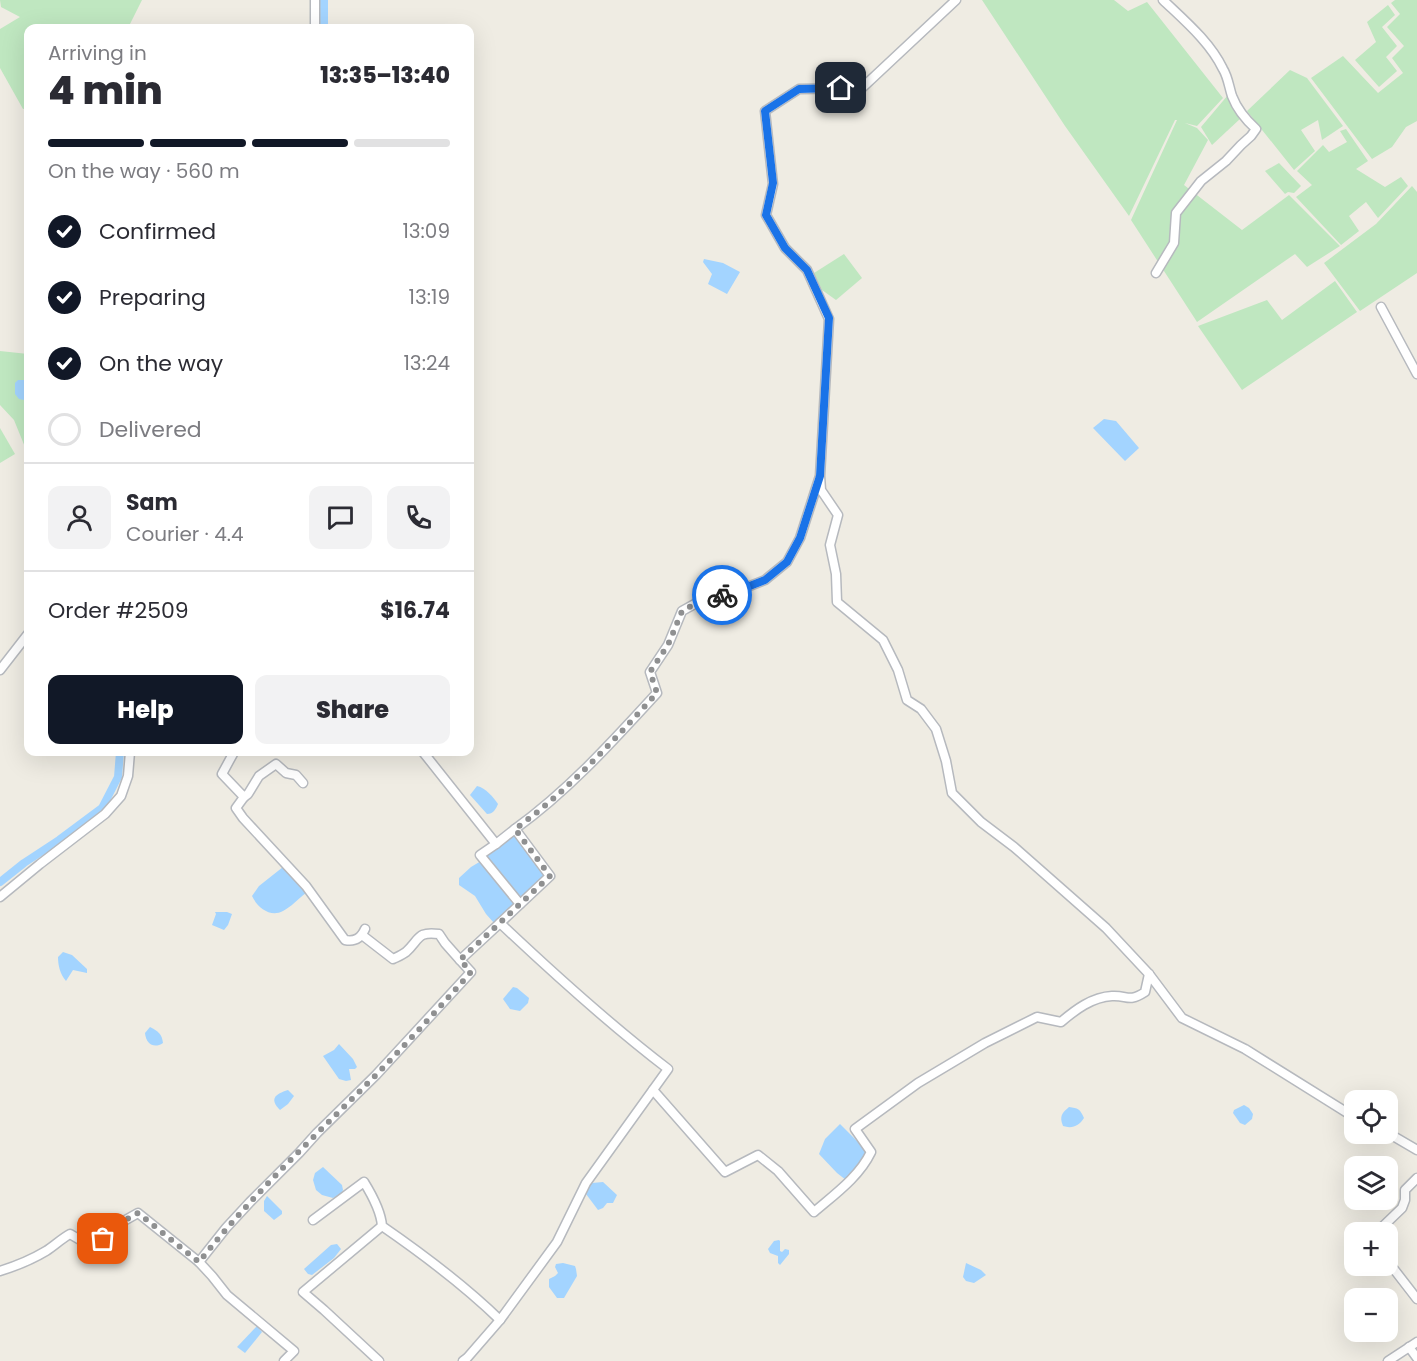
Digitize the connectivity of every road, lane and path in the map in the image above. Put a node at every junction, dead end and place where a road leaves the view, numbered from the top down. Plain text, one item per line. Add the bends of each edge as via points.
1 (315, 0) edge
2 (956, 0) edge
3 (1163, 0) edge
4 (315, 24) edge
5 (1156, 273) dead end
6 (1381, 307) dead end
7 (1417, 374) edge
8 (820, 476) junction
9 (24, 639) edge
10 (0, 670) edge
11 (130, 756) edge
12 (232, 756) edge
13 (426, 756) edge
14 (303, 783) dead end
15 (244, 796) junction
16 (515, 829) junction
17 (496, 844) junction
18 (0, 897) edge
19 (520, 904) junction
20 (500, 923) junction
21 (460, 960) junction
22 (1149, 974) junction
23 (653, 1090) junction
24 (1344, 1111) edge
25 (1398, 1139) edge
26 (1417, 1150) edge
27 (1417, 1178) edge
28 (314, 1220) dead end
29 (1387, 1222) edge
30 (382, 1226) junction
31 (199, 1262) junction
32 (0, 1271) edge
33 (1398, 1274) edge
34 (1417, 1299) edge
35 (500, 1320) junction
36 (1413, 1345) edge
37 (1417, 1358) edge
38 (284, 1361) edge
39 (379, 1361) edge
40 (463, 1361) edge
41 (1388, 1361) edge

1 - 4 street
2 - 8 street via 862,88 799,89 765,111 773,183 766,215 785,248 807,270 829,318
3 - 5 street via 1206,44 1224,70 1245,120 1256,129 1202,181 1176,213 1174,243
6 - 7 street
8 - 16 street via 800,538 787,562 765,580 700,601 682,611 668,645 650,672 657,693 608,746
8 - 22 street via 821,490 838,515 830,545 837,602 883,640 907,700 921,709 936,729 952,794 1106,928
9 - 10 street
11 - 18 street via 121,796 105,814
12 - 15 street via 222,774
13 - 17 street
14 - 15 street via 276,764 259,776
15 - 21 street via 236,808 243,818 314,896 345,940 357,939 363,932 393,959 427,933 439,934
16 - 17 street
16 - 19 street via 550,876
17 - 19 street via 480,855
19 - 20 street
20 - 21 street
20 - 23 street via 609,1022 668,1069
21 - 31 street via 471,972 250,1202
22 - 23 street via 1145,992 1135,998 1112,996 1093,1000 1061,1022 1037,1017 918,1083 855,1129 872,1152 866,1164 814,1212 778,1171 758,1155 725,1173
22 - 24 street via 1182,1018 1245,1049
23 - 35 street via 586,1183 557,1242
25 - 26 street
27 - 29 street via 1405,1190 1402,1208
28 - 30 street via 364,1182
30 - 35 street via 426,1256
30 - 39 street via 303,1292
31 - 32 street via 138,1213 91,1249 70,1234 47,1251
31 - 38 street via 227,1295 294,1351
33 - 34 street
35 - 40 street
36 - 37 street
36 - 41 street

